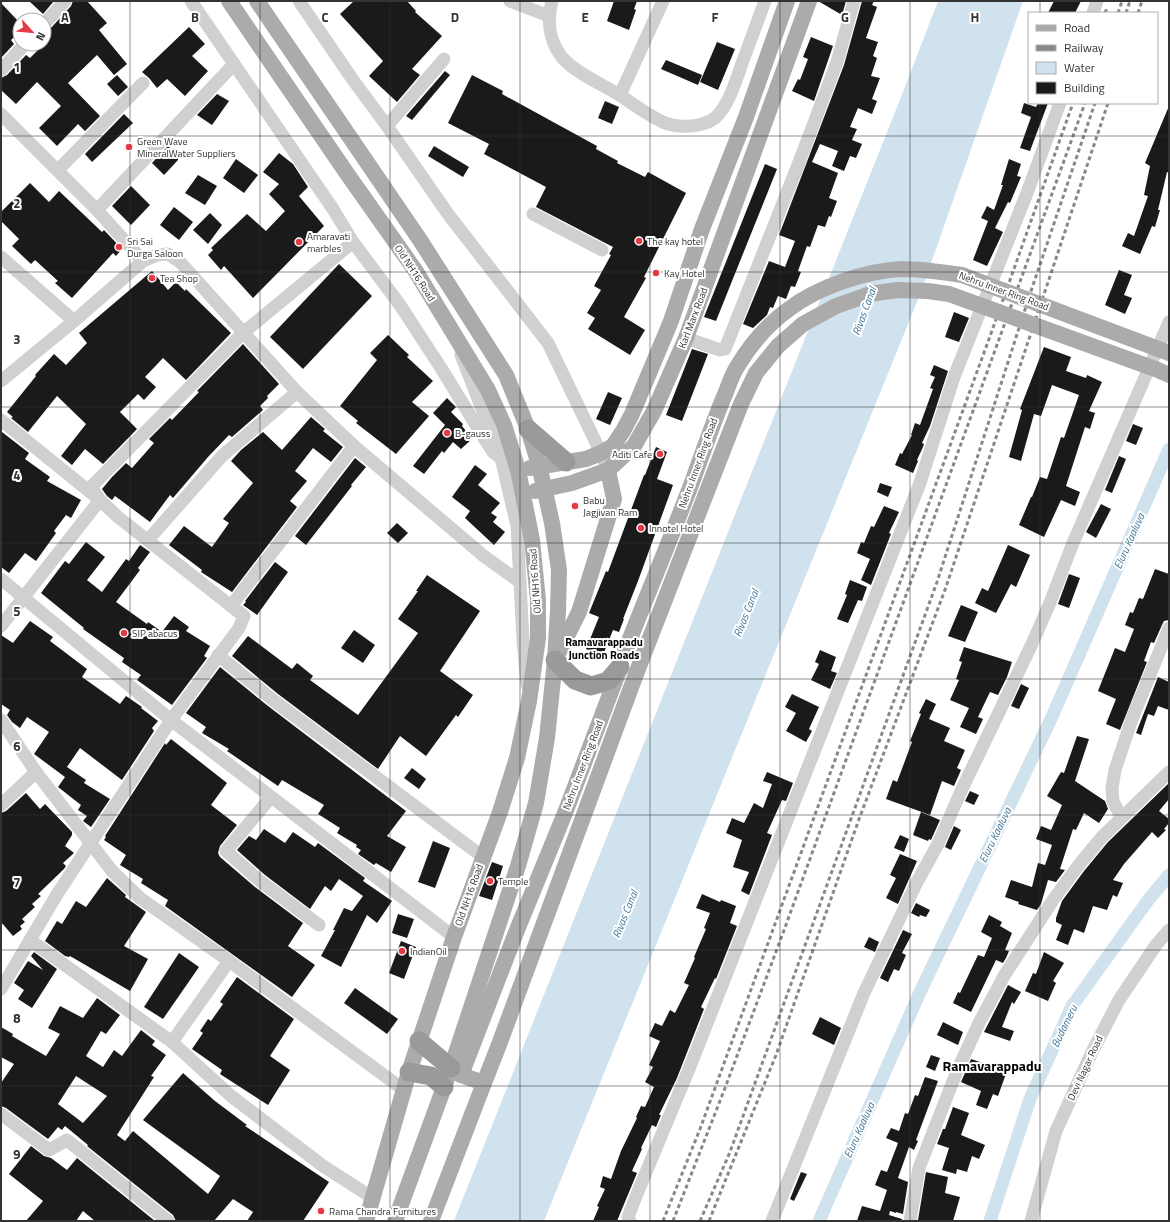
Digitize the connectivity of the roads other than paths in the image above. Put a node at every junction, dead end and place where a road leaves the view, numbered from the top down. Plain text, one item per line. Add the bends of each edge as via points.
1 (65, 1) edge
2 (191, 1) edge
3 (229, 1) edge
4 (257, 1) edge
5 (299, 1) edge
6 (510, 1) edge
7 (552, 1) edge
8 (663, 1) edge
9 (765, 1) edge
10 (787, 1) edge
11 (809, 1) edge
12 (854, 1) edge
13 (1097, 1) edge
14 (1092, 12) edge
15 (52, 15) edge
16 (549, 16) junction
17 (18, 52) edge
18 (444, 59) dead end
19 (234, 64) junction
20 (1, 70) edge
21 (143, 83) dead end
22 (620, 96) junction
23 (1060, 104) edge
24 (1, 114) edge
25 (746, 117) junction
26 (764, 125) junction
27 (387, 126) junction
28 (58, 170) junction
29 (97, 210) junction
30 (533, 214) dead end
31 (353, 242) junction
32 (602, 250) dead end
33 (1, 257) edge
34 (143, 261) junction
35 (74, 321) junction
36 (1169, 322) edge
37 (451, 328) junction
38 (243, 333) junction
39 (686, 338) junction
40 (1169, 353) edge
41 (1169, 375) edge
42 (1, 381) edge
43 (297, 392) junction
44 (1, 420) edge
45 (528, 429) junction
46 (354, 446) junction
47 (602, 453) junction
48 (501, 458) junction
49 (566, 462) junction
50 (539, 466) junction
51 (518, 470) junction
52 (608, 470) junction
53 (544, 490) junction
54 (522, 493) junction
55 (100, 500) junction
56 (148, 540) junction
57 (1, 579) edge
58 (520, 582) junction
59 (24, 598) junction
60 (231, 606) junction
61 (1, 626) edge
62 (1169, 628) edge
63 (218, 655) junction
64 (555, 660) junction
65 (627, 665) junction
66 (529, 701) junction
67 (1, 720) edge
68 (171, 720) junction
69 (36, 772) junction
70 (1169, 772) edge
71 (271, 797) junction
72 (1, 805) edge
73 (1121, 817) junction
74 (91, 844) junction
75 (483, 856) junction
76 (319, 925) dead end
77 (1169, 930) edge
78 (454, 937) junction
79 (30, 940) junction
80 (228, 961) junction
81 (1, 989) edge
82 (419, 1041) junction
83 (172, 1042) junction
84 (456, 1071) junction
85 (409, 1072) junction
86 (484, 1083) junction
87 (444, 1087) junction
88 (404, 1090) junction
89 (1, 1114) edge
90 (373, 1198) junction
91 (168, 1221) edge
92 (366, 1221) edge
93 (395, 1221) edge
94 (431, 1221) edge
95 (630, 1221) edge
96 (772, 1221) edge
97 (910, 1221) edge
98 (1031, 1221) edge

1 - 15 street
2 - 19 street
3 - 37 main road, Old NH16 Road via 415,270
4 - 45 main road, Old NH16 Road via 483,337 506,375
5 - 27 street
6 - 16 street
7 - 16 street
8 - 22 street
9 - 22 street via 733,89 724,108 714,118 700,124 667,124
10 - 25 main road, Karl Marx Road
11 - 26 main road, Karl Marx Road
12 - 39 street via 837,62 725,349 720,350
13 - 14 street
16 - 22 street via 553,41 561,56 573,67
17 - 20 street
18 - 27 street
19 - 29 street
19 - 31 street
21 - 28 street
23 - 95 street via 954,377 920,483 689,1069 628,1216
24 - 28 street
25 - 26 main road
25 - 47 main road, Karl Marx Road via 702,229 671,321 632,414 613,446
26 - 39 main road, Karl Marx Road
27 - 47 street via 448,214 548,343
28 - 29 street
29 - 34 street
30 - 32 street
31 - 38 street
31 - 48 street via 400,305 493,452
33 - 35 street
34 - 35 street
34 - 38 street via 168,254 181,264
35 - 42 street
36 - 96 street via 1031,646 938,844 864,993
37 - 48 street
37 - 51 main road, Old NH16 Road via 504,424
38 - 43 street
38 - 55 street via 90,487
39 - 52 main road, Karl Marx Road via 654,411 634,446
40 - 65 main road, Nehru Inner Ring Road, bridge via 962,275 929,270 902,269 873,273 840,283 806,298 788,309 769,326 751,345 736,369 718,410
41 - 65 main road, bridge via 949,294 897,290 870,294 836,306 803,324 778,346 756,373
43 - 46 street
43 - 56 street via 222,456
44 - 55 street
45 - 49 highway
45 - 50 main road, Old NH16 Road
46 - 58 street via 485,557
46 - 60 street
47 - 49 main road, Karl Marx Road
47 - 52 street
48 - 58 street via 516,526
49 - 50 main road, Karl Marx Road
50 - 51 main road, Karl Marx Road
50 - 53 main road, Old NH16 Road
51 - 54 main road, Old NH16 Road
52 - 53 main road, Karl Marx Road
52 - 64 main road via 614,499 579,612
53 - 54 main road, Karl Marx Road
53 - 64 main road, Old NH16 Road via 552,523 558,570
54 - 66 main road, Old NH16 Road via 532,540 538,600 538,638
55 - 56 street
55 - 59 street
56 - 60 street
57 - 59 street
58 - 66 street
59 - 61 street
59 - 68 street
60 - 63 street via 244,616 239,628
62 - 73 street via 1132,719 1115,770 1113,801
63 - 68 street
63 - 75 street via 273,700
64 - 65 highway via 575,680 591,686 608,681
64 - 84 main road, Old NH16 Road via 547,738 536,803
65 - 84 main road, Nehru Inner Ring Road via 518,930
65 - 86 main road, Nehru Inner Ring Road
66 - 75 main road, Old NH16 Road via 517,758
67 - 69 street
68 - 71 street
68 - 74 street
69 - 72 street
69 - 74 street
70 - 73 street
71 - 76 street via 226,850 260,881
71 - 78 street
73 - 97 street via 1078,866 1053,900 1004,976 979,1023 957,1070 919,1168
74 - 79 street
74 - 80 street via 112,871 140,898
75 - 78 main road, Old NH16 Road
77 - 98 street, Devi Nagar Road via 1119,1000 1092,1052 1056,1131
78 - 82 main road, Old NH16 Road
79 - 81 street
79 - 83 street
80 - 83 street
80 - 88 street
82 - 84 highway
82 - 85 main road, Old NH16 Road
83 - 90 street via 231,1096 324,1166
84 - 86 main road
84 - 87 main road, Old NH16 Road
85 - 87 highway via 431,1076
85 - 88 main road, Old NH16 Road
86 - 94 main road, Nehru Inner Ring Road
87 - 93 main road, Old NH16 Road
88 - 90 main road, Old NH16 Road
89 - 91 street via 49,1150 67,1140
90 - 92 main road, Old NH16 Road

